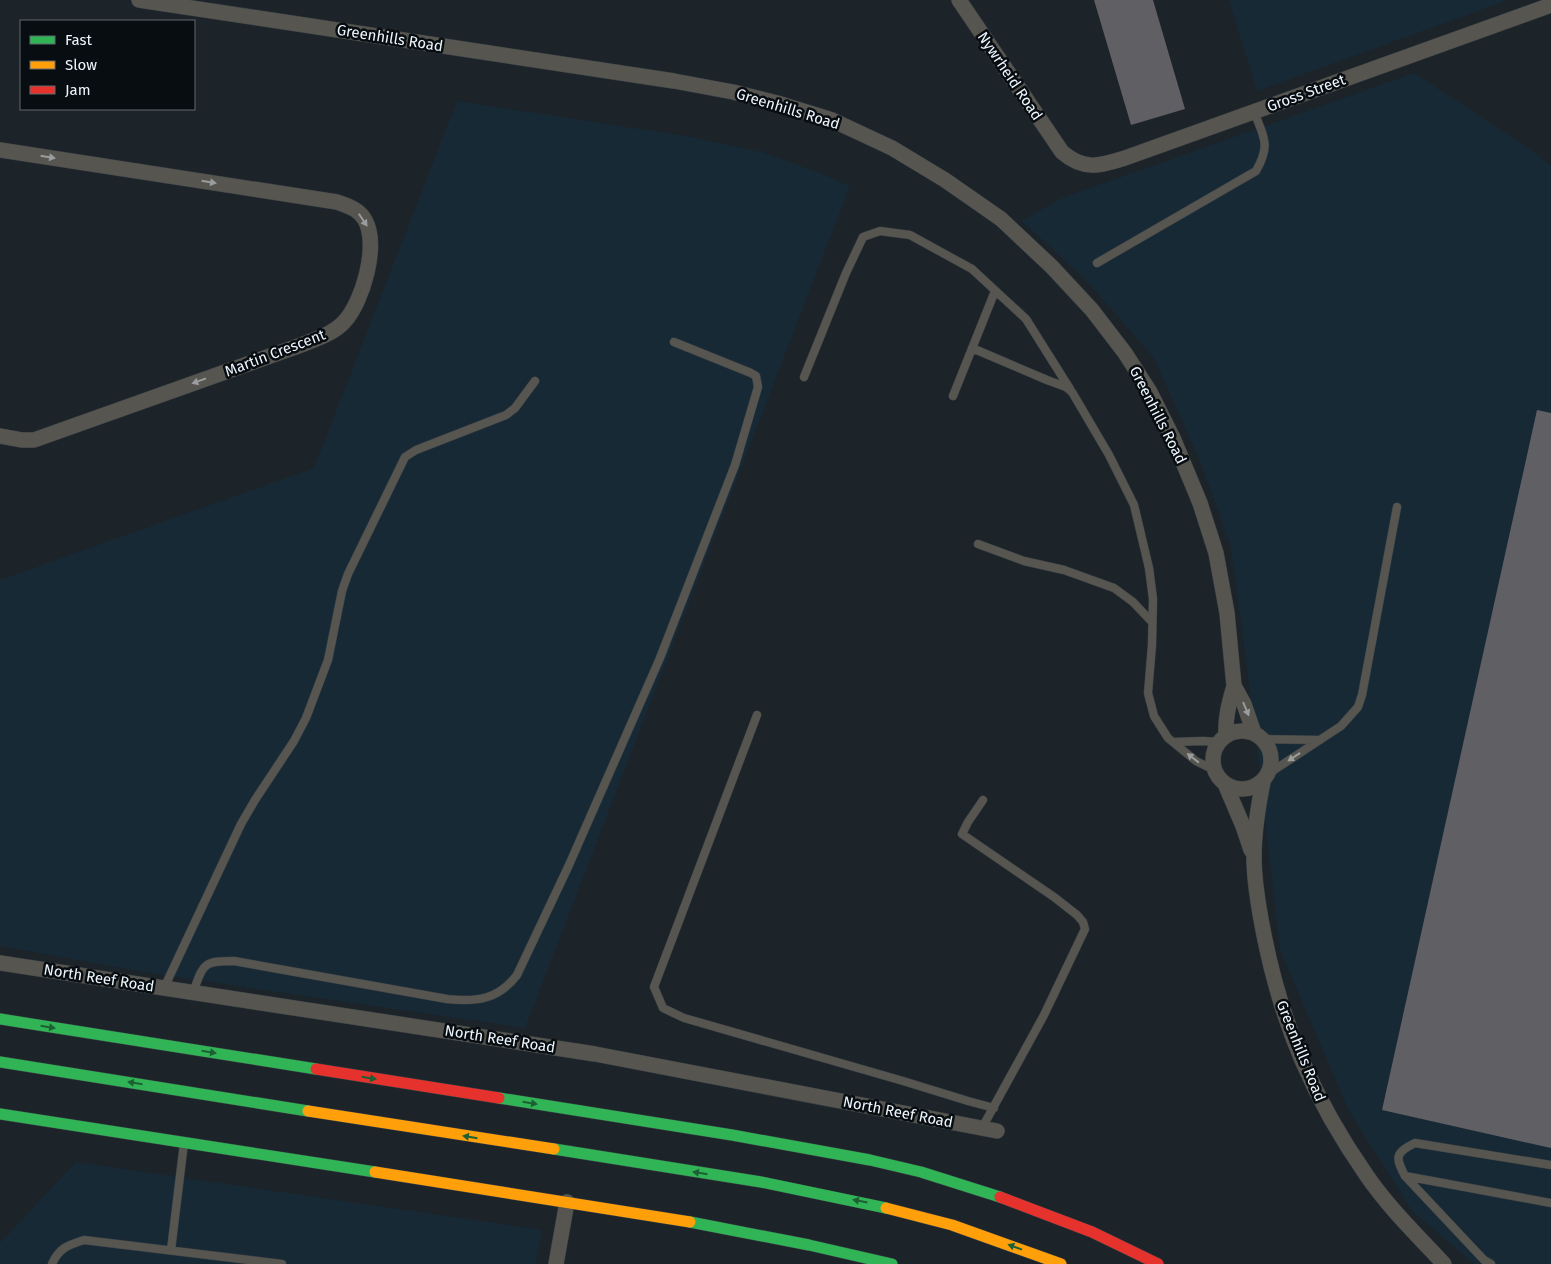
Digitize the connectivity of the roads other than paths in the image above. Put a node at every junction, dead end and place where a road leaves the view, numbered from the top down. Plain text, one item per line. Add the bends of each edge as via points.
1 (139, 0) edge
2 (959, 0) edge
3 (1549, 0) edge
4 (1551, 5) edge
5 (1254, 112) junction
6 (0, 150) edge
7 (1062, 152) joint
8 (1097, 264) dead end
9 (995, 291) junction
10 (674, 342) dead end
11 (972, 348) junction
12 (804, 377) dead end
13 (535, 381) dead end
14 (1072, 392) junction
15 (953, 396) dead end
16 (0, 436) edge
17 (1397, 507) dead end
18 (978, 544) dead end
19 (1152, 622) junction
20 (1234, 686) junction
21 (757, 715) dead end
22 (1258, 736) junction
23 (1222, 739) junction
24 (1320, 740) junction
25 (1174, 742) junction
26 (1214, 770) junction
27 (1266, 778) junction
28 (1226, 786) junction
29 (984, 800) dead end
30 (1254, 858) junction
31 (0, 962) edge
32 (164, 988) junction
33 (193, 992) junction
34 (0, 1019) edge
35 (0, 1062) edge
36 (994, 1108) junction
37 (0, 1114) edge
38 (990, 1130) joint
39 (184, 1143) junction
40 (1551, 1165) edge
41 (1405, 1176) junction
42 (567, 1202) junction
43 (1551, 1203) edge
44 (171, 1250) junction
45 (52, 1264) edge
46 (282, 1264) edge
47 (556, 1264) edge
48 (892, 1264) edge
49 (1061, 1264) edge
50 (1158, 1264) edge
51 (1444, 1264) edge
52 (1491, 1264) edge

1 - 20 street, Greenhills Road via 733,92 832,120 892,148 937,176 1001,218 1052,267 1092,310 1150,392 1200,503 1216,553 1227,613
2 - 7 street, Nywrheid Road
3 - 4 street
4 - 5 street, Gross Street
5 - 7 street, Gross Street via 1105,164 1090,166 1076,163
5 - 8 lane via 1266,149 1256,171
6 -> 16 street, Martin Crescent via 337,202 360,213 371,236 365,280 355,306 335,329 304,344 34,440
9 - 11 lane
9 - 12 lane via 972,269 910,236 880,231 863,237
9 - 14 lane via 1026,319
10 - 33 lane via 751,373 756,376 758,387 735,465 660,658 565,874 512,982 499,992 469,1001 234,961 217,961 206,964 202,969
11 - 14 lane
11 - 15 lane
13 - 32 lane via 506,415 405,457 348,574 328,660 306,718 241,824
14 - 19 lane via 1134,505 1149,568
17 - 24 lane via 1362,695 1358,707 1341,726
18 - 19 lane via 1114,588
19 - 25 lane via 1149,699 1159,725
20 -> 22 street, Greenhills Road
20 - 23 street, Greenhills Road
21 - 36 lane via 654,987 664,1008 684,1018
22 - 23 street via 1244,731
22 - 24 lane
22 - 27 street via 1268,746 1271,755 1272,765
23 - 25 lane
23 - 26 street via 1214,751
24 -> 27 lane
26 -> 25 lane via 1196,761
26 - 28 street
27 - 28 street via 1245,790
27 - 30 street, Greenhills Road
28 - 30 street, Greenhills Road
29 - 36 lane via 962,834 1054,897 1077,915 1085,929
30 - 51 street, Greenhills Road via 1259,911 1271,973 1287,1026 1310,1082 1368,1178
31 - 32 street, North Reef Road
32 - 33 street, North Reef Road
33 - 38 street, North Reef Road via 595,1054
34 -> 50 main road via 732,1135 870,1160 930,1175 1042,1212
49 -> 35 main road via 952,1224 760,1182
36 - 38 lane
37 - 39 main road
39 - 42 main road
39 - 44 lane
40 - 41 lane via 1415,1143 1403,1149 1398,1157
41 - 43 lane
41 - 52 lane
42 - 47 street
42 - 48 main road via 687,1221
44 - 45 lane via 84,1240 68,1244
44 - 46 lane

